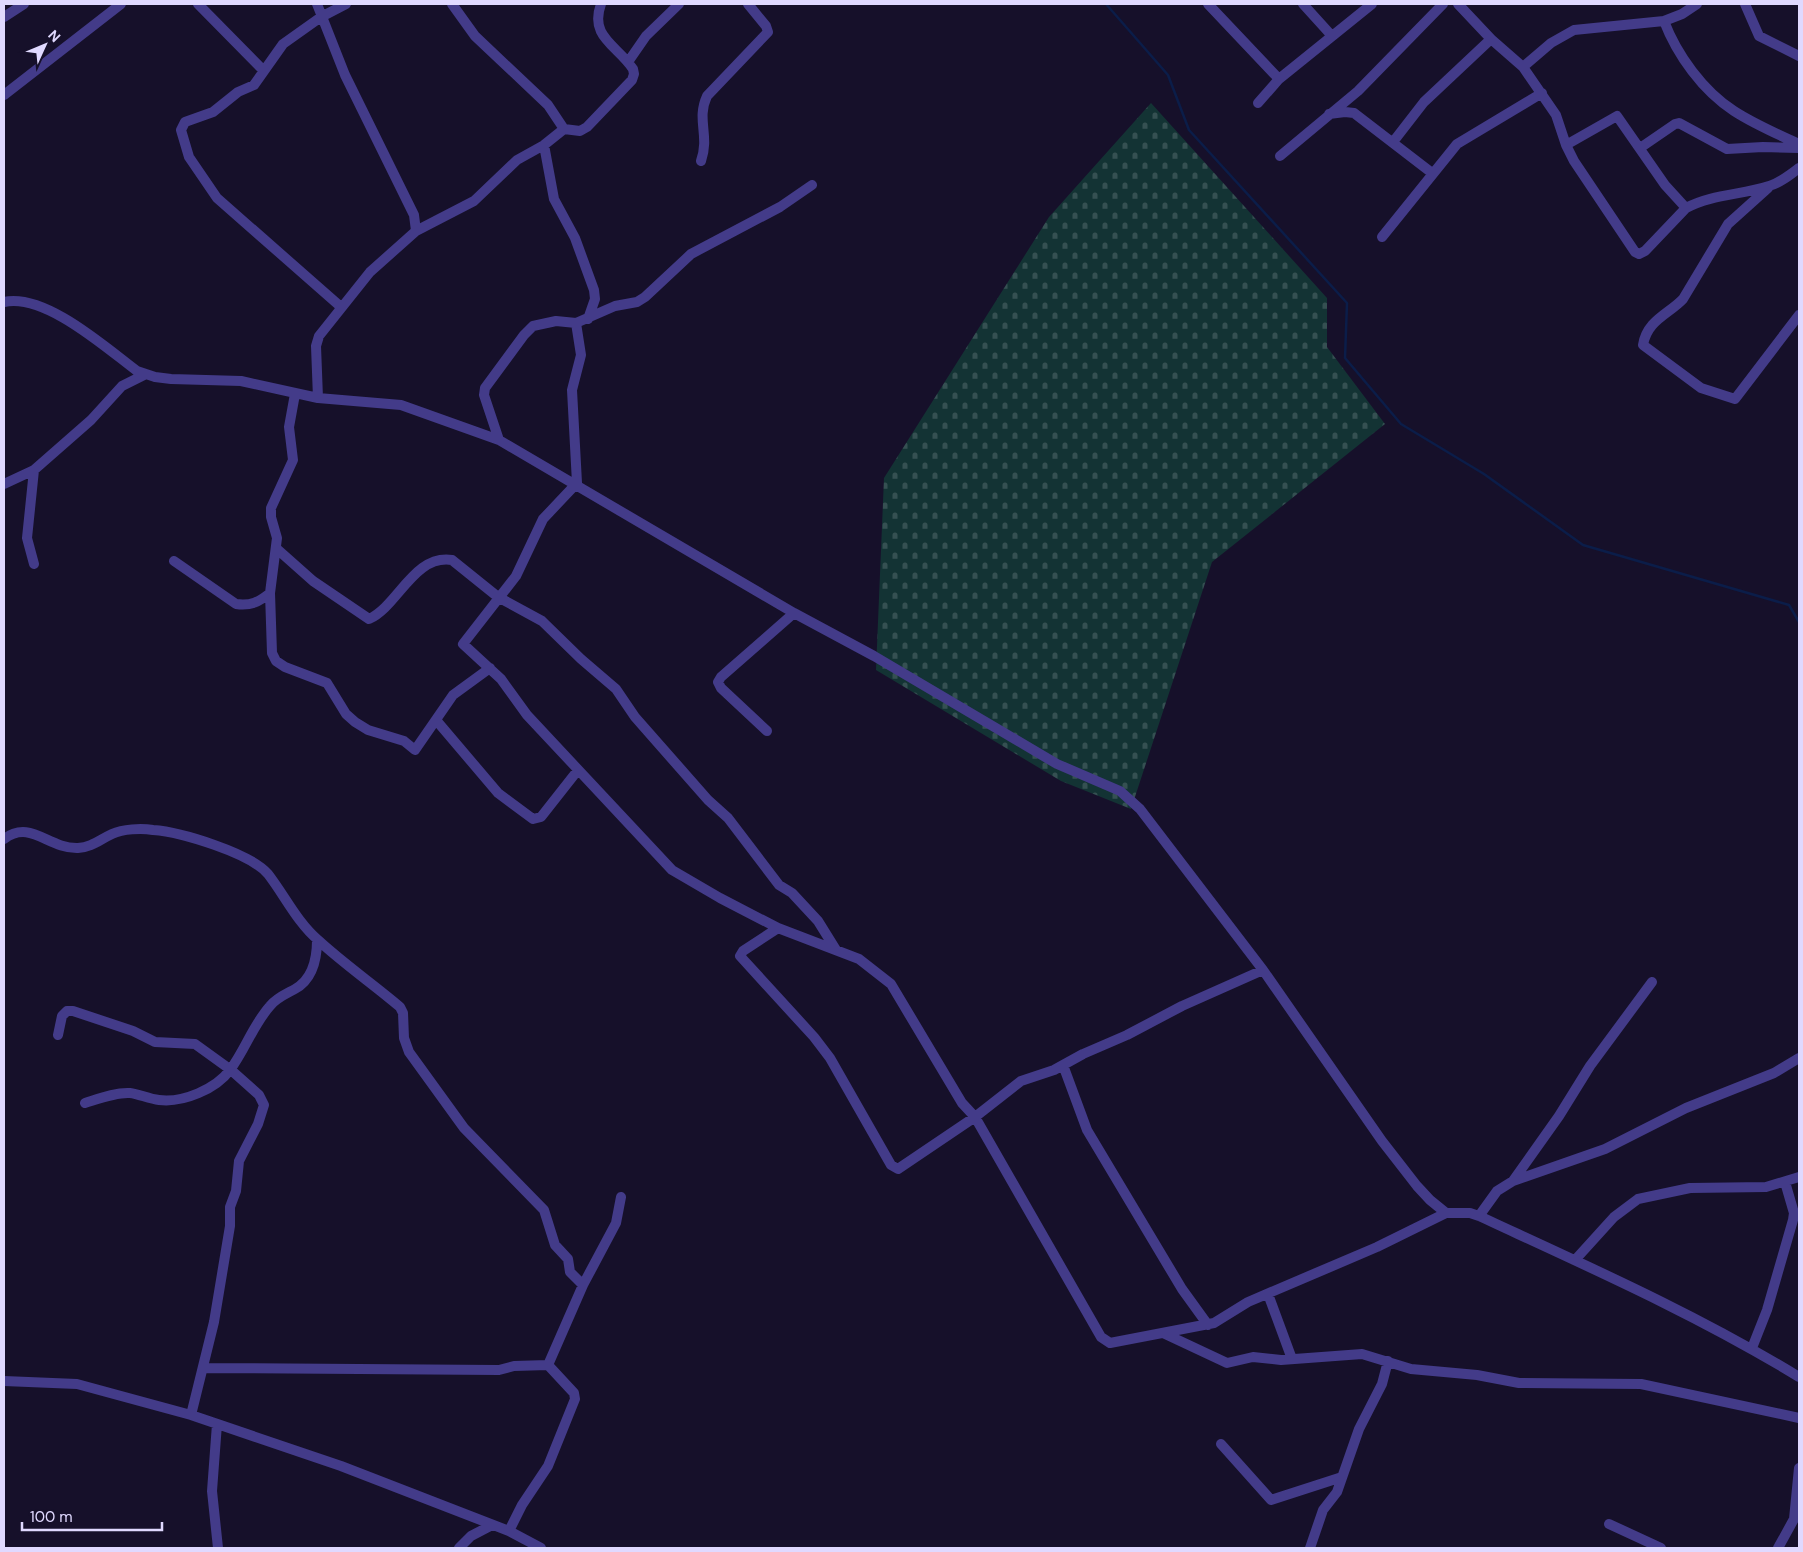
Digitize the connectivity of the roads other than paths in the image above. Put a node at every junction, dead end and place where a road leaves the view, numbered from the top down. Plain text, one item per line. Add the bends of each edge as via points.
1 (24, 4) edge
2 (121, 4) edge
3 (198, 4) edge
4 (317, 4) edge
5 (346, 4) edge
6 (452, 4) edge
7 (601, 4) edge
8 (679, 4) edge
9 (748, 4) edge
10 (1208, 4) edge
11 (1303, 4) edge
12 (1372, 4) edge
13 (1443, 4) edge
14 (1458, 4) edge
15 (1697, 4) edge
16 (1745, 4) edge
17 (4, 17) edge
18 (320, 17) junction
19 (1664, 21) junction
20 (1332, 36) junction
21 (1491, 38) junction
22 (1799, 56) edge
23 (628, 62) junction
24 (1523, 67) junction
25 (264, 71) junction
26 (1279, 79) junction
27 (1542, 93) junction
28 (4, 95) edge
29 (1258, 103) dead end
30 (1328, 114) junction
31 (564, 129) junction
32 (1393, 142) junction
33 (1799, 144) edge
34 (544, 145) junction
35 (1566, 145) junction
36 (1640, 148) junction
37 (1799, 148) edge
38 (1280, 156) dead end
39 (700, 161) dead end
40 (1799, 168) edge
41 (1432, 173) junction
42 (812, 185) dead end
43 (1769, 186) junction
44 (1686, 208) junction
45 (416, 231) junction
46 (1382, 237) dead end
47 (4, 302) edge
48 (341, 307) junction
49 (1799, 315) edge
50 (588, 319) junction
51 (576, 323) junction
52 (146, 374) junction
53 (295, 394) junction
54 (318, 398) junction
55 (499, 440) junction
56 (34, 470) junction
57 (576, 483) junction
58 (4, 484) edge
59 (276, 549) junction
60 (174, 561) dead end
61 (34, 564) dead end
62 (270, 593) junction
63 (498, 596) junction
64 (794, 613) junction
65 (490, 668) junction
66 (436, 720) junction
67 (767, 731) dead end
68 (578, 770) junction
69 (4, 839) edge
70 (778, 928) junction
71 (317, 940) junction
72 (836, 950) junction
73 (1263, 970) junction
74 (1652, 982) dead end
75 (58, 1035) dead end
76 (1799, 1058) edge
77 (1063, 1065) junction
78 (231, 1070) junction
79 (85, 1102) dead end
80 (975, 1117) junction
81 (1799, 1177) edge
82 (1513, 1181) junction
83 (1785, 1182) junction
84 (621, 1197) dead end
85 (1446, 1213) junction
86 (1479, 1216) junction
87 (1575, 1260) junction
88 (583, 1285) junction
89 (1268, 1294) junction
90 (1208, 1325) junction
91 (1163, 1334) junction
92 (1752, 1348) junction
93 (1292, 1358) junction
94 (1388, 1361) junction
95 (548, 1365) junction
96 (204, 1368) junction
97 (1799, 1377) edge
98 (4, 1381) edge
99 (191, 1415) junction
100 (1799, 1418) edge
101 (217, 1424) junction
102 (1220, 1444) dead end
103 (1799, 1468) edge
104 (1342, 1478) junction
105 (1798, 1509) edge
106 (1609, 1524) dead end
107 (492, 1525) junction
108 (509, 1531) junction
109 (218, 1548) edge
110 (459, 1548) edge
111 (542, 1548) edge
112 (1310, 1548) edge
113 (1661, 1548) edge
114 (1778, 1548) edge

1 - 17 street
2 - 28 street
3 - 25 street
4 - 18 street
5 - 18 street
6 - 31 street via 476,36 548,105
7 - 23 street via 597,14 600,33
8 - 23 street via 646,36
9 - 39 street via 768,32 707,96 702,106 706,141
10 - 26 street
11 - 20 street
12 - 20 street
13 - 30 street via 1363,86
14 - 21 street
15 - 19 street
16 - 22 street via 1759,36
18 - 25 street via 283,44
18 - 45 street via 349,84 414,215
19 - 24 street via 1574,30 1551,43
19 - 33 street via 1677,50 1716,97 1752,122
20 - 26 street
21 - 24 street
21 - 32 street via 1424,102
23 - 31 street via 634,74 632,80 580,131
24 - 27 street
25 - 48 street via 254,84 213,112 182,125 185,148 217,198
26 - 29 street
27 - 35 street via 1556,115
27 - 41 street via 1464,139
30 - 32 street via 1354,113
30 - 38 street
31 - 34 street
32 - 41 street
34 - 45 street via 517,160 466,207
34 - 50 street via 554,198 575,238 594,290 595,299
35 - 36 street via 1617,116
35 - 44 street via 1601,204 1635,252 1645,251
36 - 37 street via 1680,123 1727,149
36 - 44 street via 1665,185
40 - 43 street
41 - 46 street
42 - 50 street via 780,207 691,254 637,302 616,306
43 - 44 street via 1717,196
43 - 49 street via 1728,224 1683,299 1659,317 1643,345 1701,388 1735,399
45 - 48 street via 377,264
47 - 52 street via 17,300 51,312
48 - 54 street via 318,336
50 - 51 street
51 - 55 street via 556,321 533,326 490,380 484,395
51 - 57 street via 581,355 572,390
52 - 53 street via 241,381
52 - 56 street via 122,386 91,420
53 - 54 street
53 - 59 street via 288,426 293,460 271,508
54 - 55 street via 401,405
55 - 57 street
56 - 58 street
56 - 61 street via 27,538
57 - 63 street via 542,519 516,576
57 - 64 street
59 - 62 street
59 - 63 street via 313,581 369,619 391,603 417,572 445,559 452,560
60 - 62 street via 236,604 260,602
62 - 66 street via 270,643 276,661 327,683 346,714 355,722 368,730 404,741 414,750
63 - 65 street via 463,644
63 - 72 street via 542,621 616,689 635,717 708,800 728,818 779,884 818,921
64 - 67 street via 718,682 720,688
64 - 73 street via 874,656 1056,764 1128,796
65 - 66 street via 453,695
65 - 68 street via 527,715
66 - 68 street via 498,793 533,819 541,817
68 - 70 street via 672,870
69 - 71 street via 11,834 28,831 59,846 75,848 90,847 123,831 152,830 207,842 258,865
70 - 72 street
70 - 80 street via 740,956 830,1058 891,1165 898,1169
71 - 78 street via 317,956 307,978 270,1005
71 - 88 street via 400,1007 409,1052 464,1128 544,1210 554,1245 568,1259 570,1272
72 - 80 street via 859,959 891,984 962,1102
73 - 77 street
73 - 85 street via 1382,1141 1430,1200
74 - 82 street via 1590,1066
75 - 78 street via 62,1016 73,1011 133,1031 155,1042 195,1044
76 - 82 street via 1774,1073 1686,1108 1605,1149
77 - 80 street via 1014,1085
77 - 90 street via 1087,1130 1182,1288
78 - 79 street via 215,1085 190,1096 160,1100 124,1093
78 - 96 street via 259,1095 264,1104 258,1124 239,1161
80 - 91 street via 1101,1337 1110,1344
81 - 83 street
82 - 86 street via 1497,1191
83 - 87 street via 1756,1188 1672,1190 1638,1199 1614,1217
83 - 92 street via 1793,1220 1767,1310
84 - 88 street via 616,1223
85 - 86 street
85 - 89 street
86 - 87 street
87 - 92 street
88 - 95 street
89 - 90 street
89 - 93 street
90 - 91 street
91 - 93 street via 1221,1362 1253,1357
92 - 97 street
93 - 94 street via 1362,1354
94 - 100 street via 1411,1369 1531,1384 1641,1384
94 - 104 street via 1382,1384 1359,1428
95 - 96 street via 499,1370
95 - 108 street via 574,1393 575,1399 548,1466
96 - 99 street
98 - 99 street via 77,1384
99 - 101 street
101 - 107 street via 341,1466
101 - 109 street via 212,1491
102 - 104 street via 1271,1500
103 - 105 street via 1795,1494
104 - 112 street via 1337,1492 1323,1510
105 - 114 street
106 - 113 street
107 - 108 street
107 - 110 street via 471,1536
108 - 111 street

